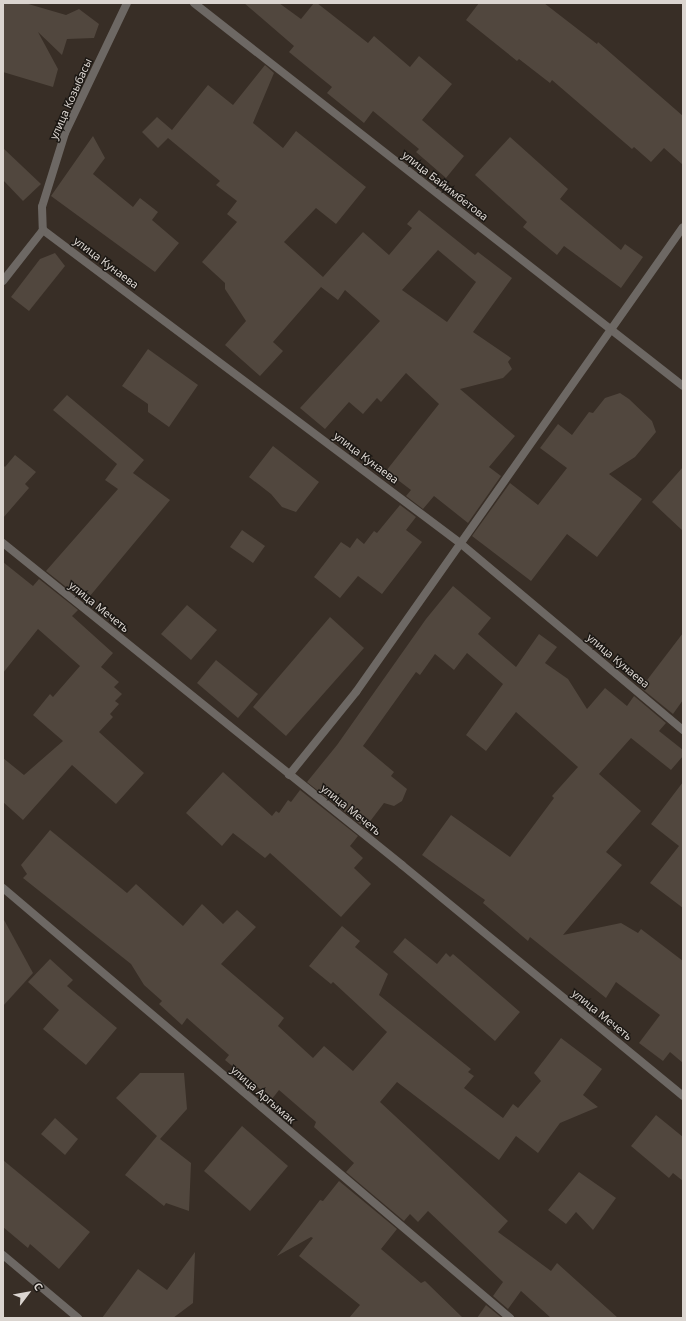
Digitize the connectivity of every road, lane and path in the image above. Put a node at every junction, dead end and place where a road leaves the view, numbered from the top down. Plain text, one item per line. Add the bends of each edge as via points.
1 (127, 3) edge
2 (194, 3) edge
3 (683, 227) edge
4 (44, 230) junction
5 (3, 281) edge
6 (612, 330) junction
7 (683, 386) edge
8 (3, 543) edge
9 (460, 543) junction
10 (683, 730) edge
11 (290, 775) junction
12 (3, 888) edge
13 (683, 1096) edge
14 (3, 1255) edge
15 (78, 1318) edge
16 (510, 1318) edge

1 - 4 street, улица Козыбасы via 65,133 42,207
2 - 6 street, улица Байимбетова
3 - 6 street
4 - 5 street
4 - 9 street, улица Кунаева
6 - 7 street, улица Байимбетова
6 - 9 street
8 - 11 street, улица Мечеть
9 - 10 street, улица Кунаева
9 - 11 street via 356,692
11 - 13 street, улица Мечеть
12 - 16 street, улица Аргымак
14 - 15 street

